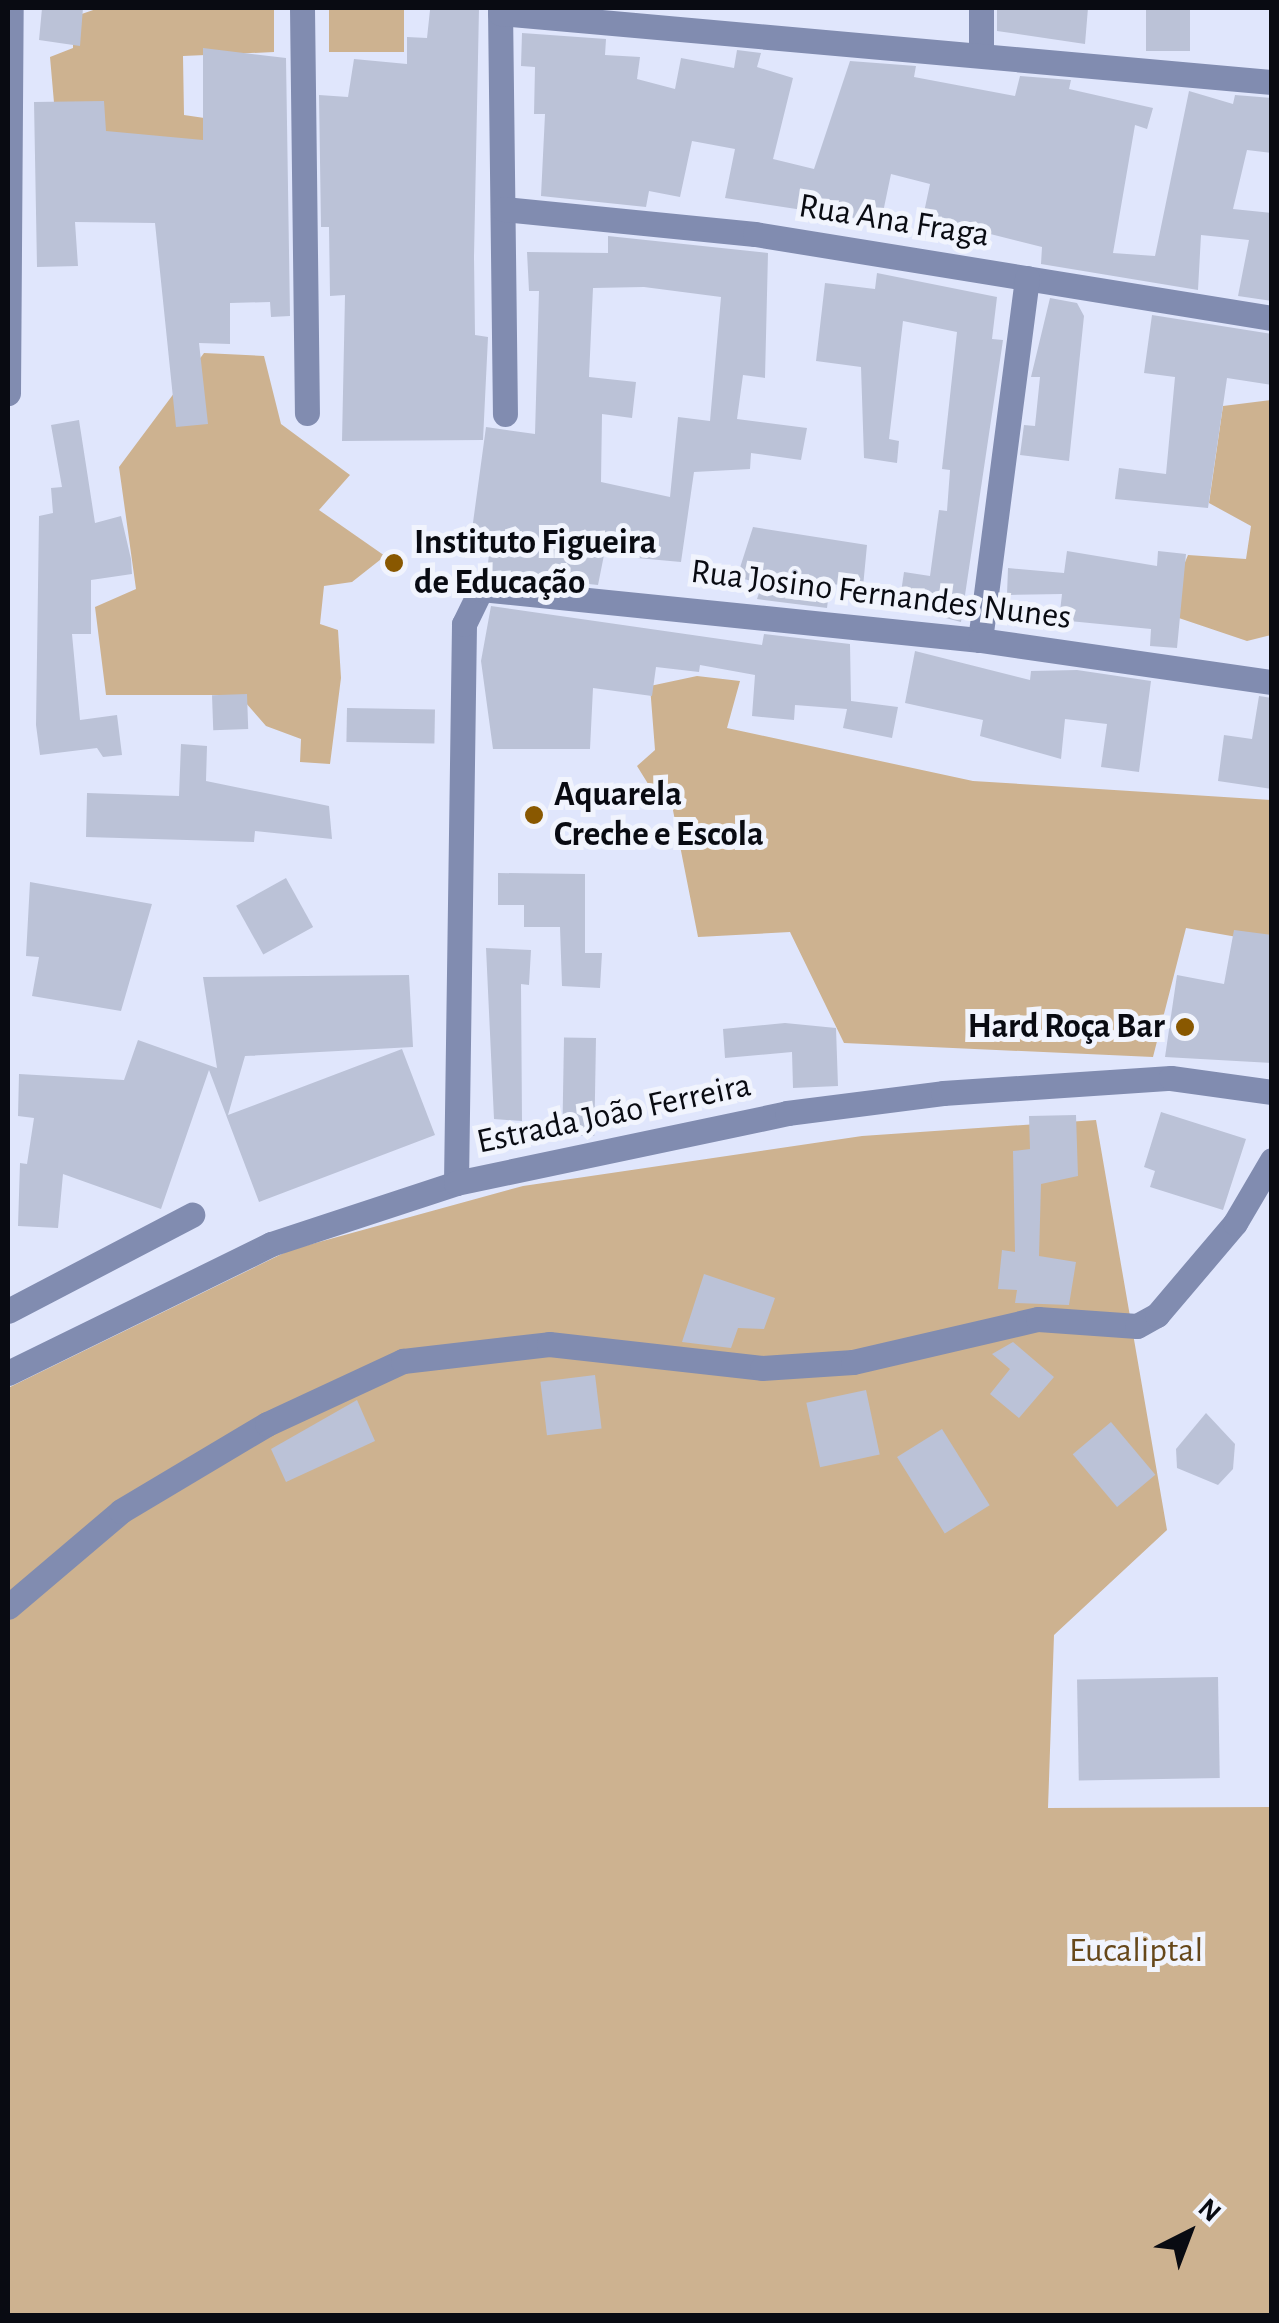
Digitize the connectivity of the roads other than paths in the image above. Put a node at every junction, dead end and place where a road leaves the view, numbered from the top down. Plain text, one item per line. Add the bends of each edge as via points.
1 (11, 8) edge
2 (302, 8) edge
3 (981, 8) edge
4 (500, 10) edge
5 (981, 49) junction
6 (1272, 82) edge
7 (504, 209) junction
8 (1028, 278) junction
9 (1272, 318) edge
10 (8, 394) edge
11 (306, 413) dead end
12 (504, 414) dead end
13 (980, 640) junction
14 (1272, 682) edge
15 (1272, 1092) edge
16 (1272, 1160) edge
17 (456, 1183) junction
18 (192, 1215) dead end
19 (8, 1311) edge
20 (8, 1374) edge
21 (8, 1607) edge

1 - 10 street
2 - 11 street
3 - 5 street
4 - 5 street
4 - 7 street
5 - 6 street
7 - 8 street, Rua Ana Fraga via 755,234
7 - 12 street
8 - 9 street, Rua Ana Fraga
8 - 13 street
13 - 14 street, Rua Josino Fernandes Nunes
13 - 17 street, Rua Josino Fernandes Nunes via 497,586 473,596 464,624
15 - 17 street, Estrada João Ferreira via 1171,1078 943,1093 787,1114
16 - 21 street via 1234,1223 1156,1315 1137,1326 1038,1319 854,1362 762,1368 549,1344 418,1357 268,1424 121,1512
17 - 20 street, Estrada João Ferreira via 272,1244
18 - 19 street

